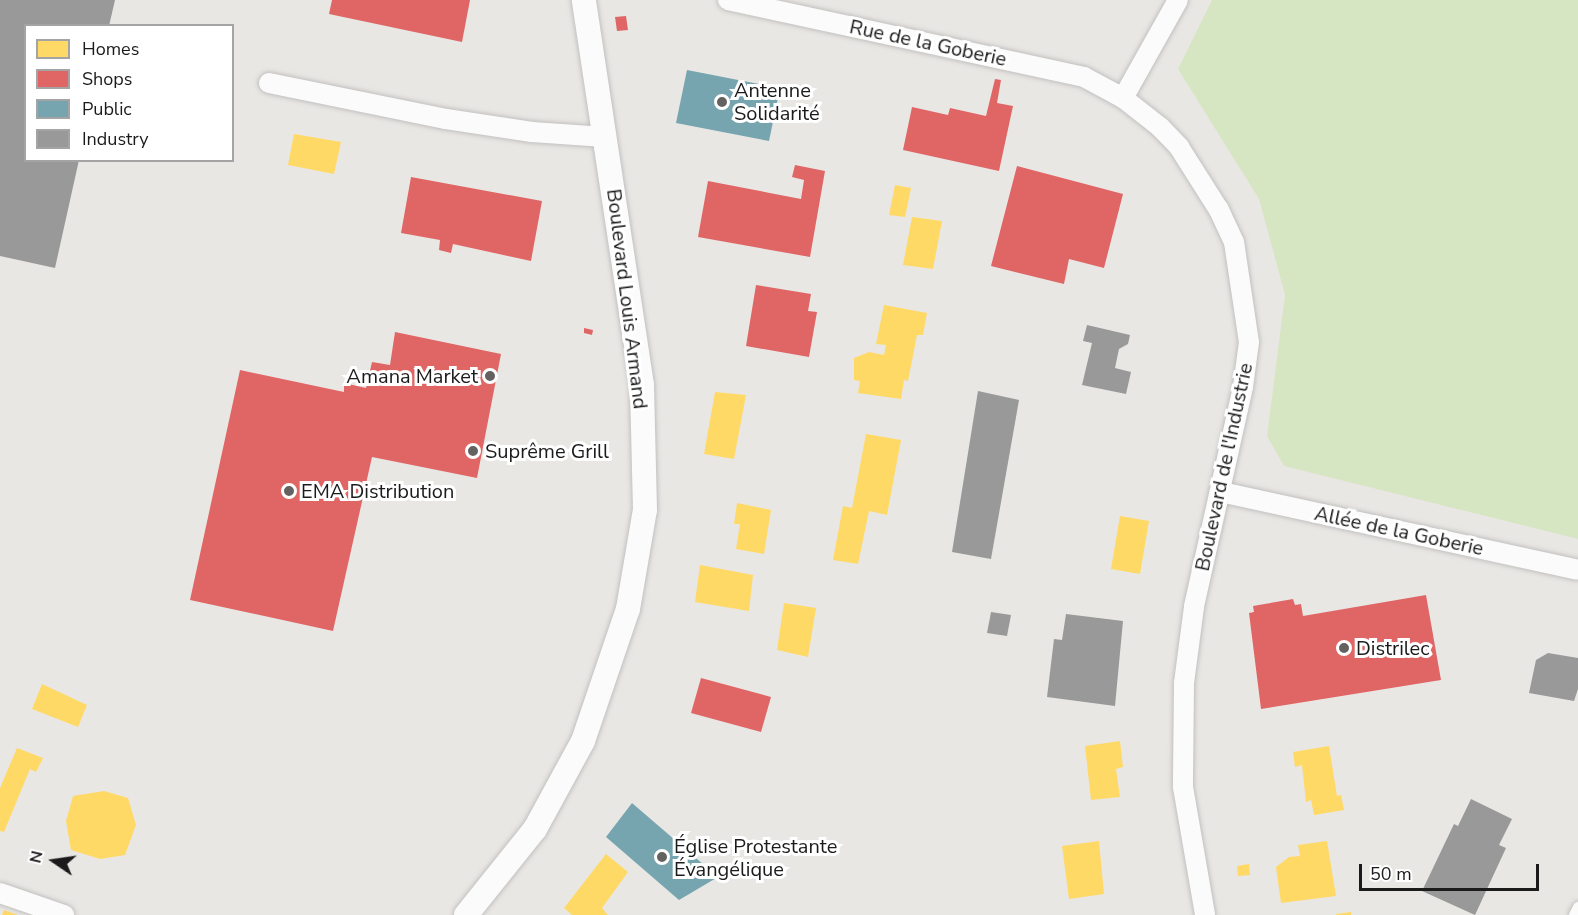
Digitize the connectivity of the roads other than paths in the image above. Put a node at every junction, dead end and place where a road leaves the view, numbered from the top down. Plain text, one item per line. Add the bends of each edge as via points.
1 (584, 0) edge
2 (728, 0) edge
3 (1178, 0) edge
4 (269, 83) dead end
5 (1123, 98) junction
6 (605, 137) junction
7 (1221, 492) junction
8 (1578, 570) edge
9 (0, 893) edge
10 (1578, 907) edge
11 (64, 915) edge
12 (466, 915) edge
13 (1205, 915) edge
14 (1574, 915) edge

1 - 6 street, Boulevard Louis Armand
2 - 5 street, Rue de la Goberie via 1065,71
3 - 5 street
4 - 6 street via 446,119 532,132
5 - 7 street, Boulevard de l'Industrie via 1179,147 1234,242 1249,342
6 - 12 street, Boulevard Louis Armand via 642,385 645,510 628,609 605,687 570,769 535,829
7 - 8 street, Allée de la Goberie
7 - 13 street, Boulevard de l'Industrie via 1194,607 1180,728 1183,787
9 - 11 street
10 - 14 lane

